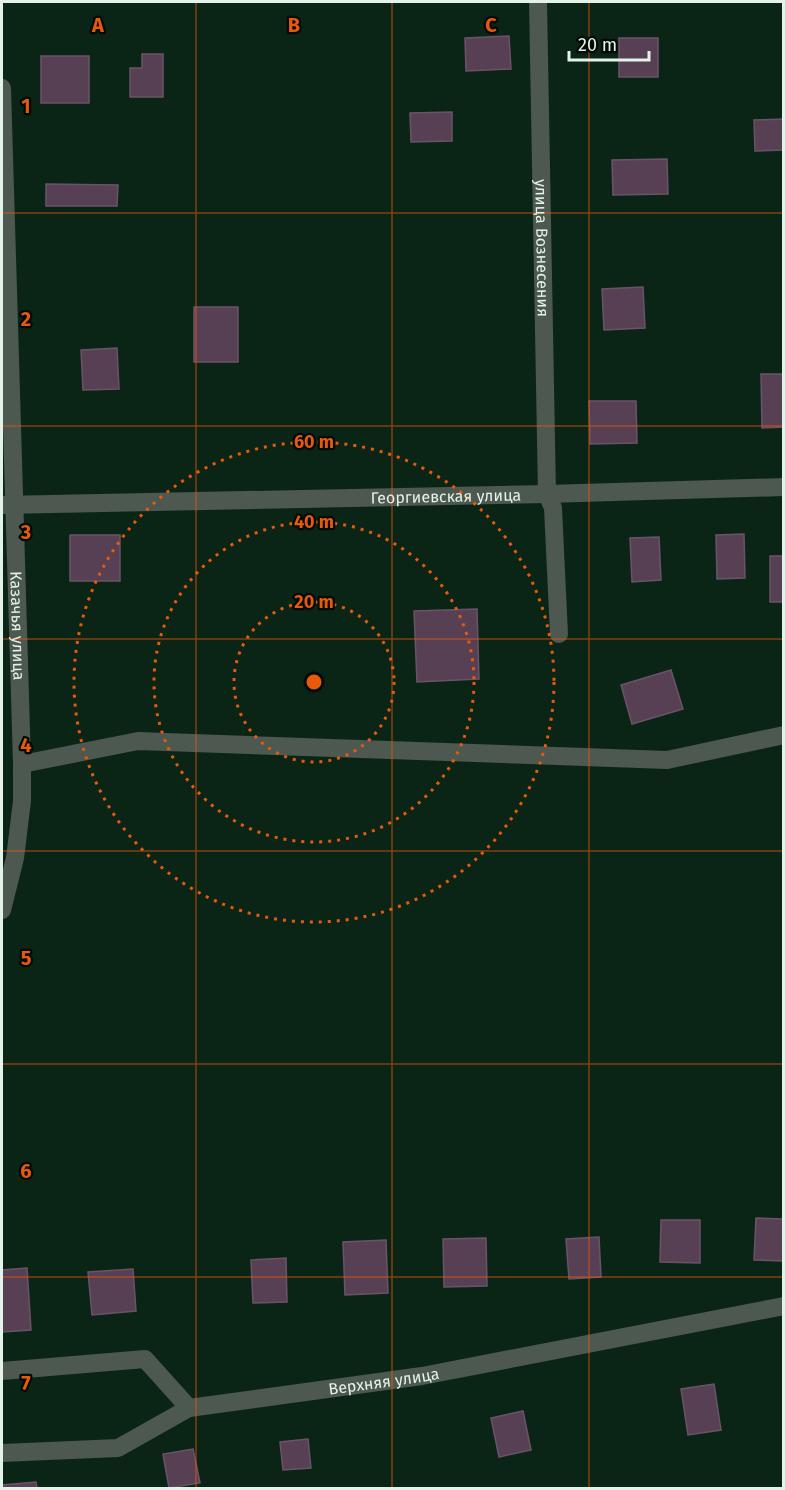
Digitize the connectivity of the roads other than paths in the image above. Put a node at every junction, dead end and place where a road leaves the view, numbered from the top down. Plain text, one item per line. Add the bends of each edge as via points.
1 (538, 2) edge
2 (2, 87) edge
3 (783, 487) edge
4 (547, 495) junction
5 (8, 505) edge
6 (559, 634) dead end
7 (783, 735) edge
8 (22, 764) junction
9 (2, 910) edge
10 (783, 1306) edge
11 (2, 1371) edge
12 (189, 1408) junction
13 (2, 1453) edge

1 - 4 street, улица Вознесения
2 - 5 street, Казачья улица
3 - 4 street, Георгиевская улица
4 - 5 street, Георгиевская улица
4 - 6 street, улица Вознесения via 553,508
5 - 8 street, Казачья улица
7 - 8 street via 667,760 138,741
8 - 9 street, Казачья улица via 15,858
10 - 12 street, Верхняя улица via 422,1376
11 - 12 street via 145,1359
12 - 13 street via 118,1448

